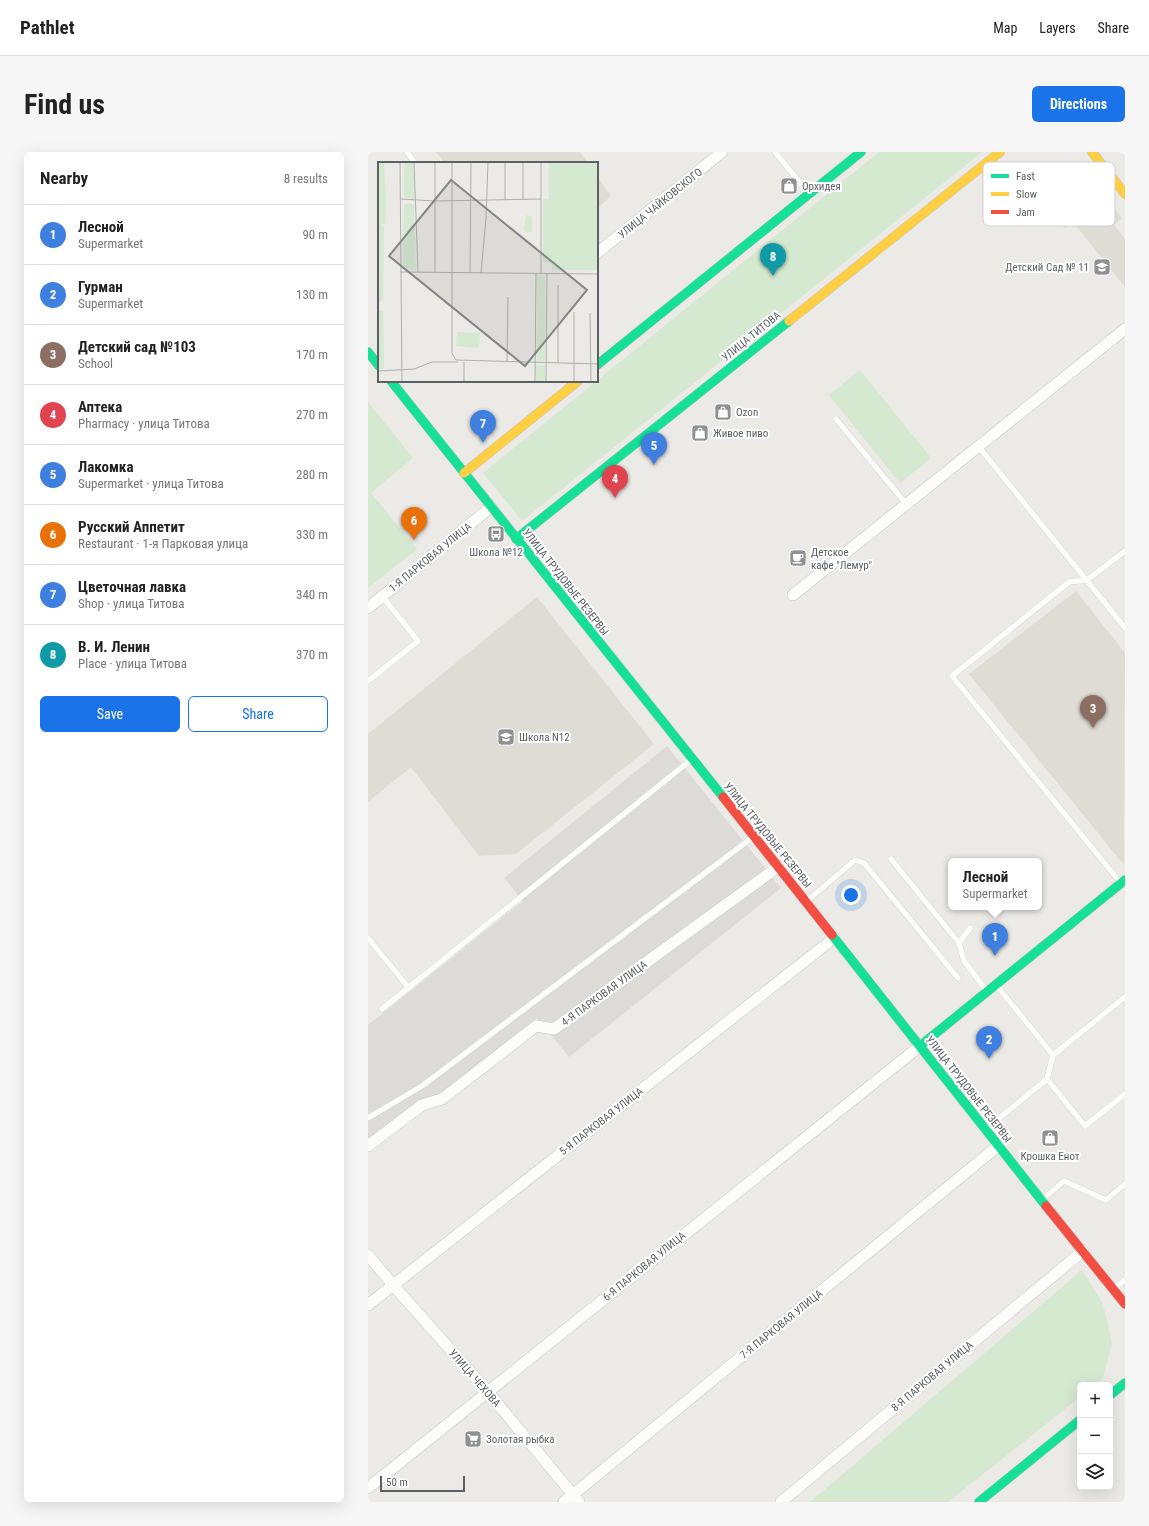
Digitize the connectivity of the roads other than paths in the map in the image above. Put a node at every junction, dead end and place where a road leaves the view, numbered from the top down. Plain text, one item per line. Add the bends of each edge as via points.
1 (407, 152) edge
2 (722, 152) edge
3 (775, 152) edge
4 (862, 152) edge
5 (1000, 152) edge
6 (1092, 152) edge
7 (414, 162) edge
8 (987, 162) edge
9 (1100, 162) edge
10 (983, 166) edge
11 (1115, 181) edge
12 (809, 194) junction
13 (1125, 194) edge
14 (598, 252) edge
15 (1125, 329) edge
16 (368, 352) edge
17 (598, 364) edge
18 (378, 365) edge
19 (392, 382) edge
20 (577, 382) edge
21 (836, 419) dead end
22 (979, 447) junction
23 (464, 473) junction
24 (907, 505) junction
25 (491, 507) junction
26 (516, 539) junction
27 (1125, 551) edge
28 (1087, 580) junction
29 (793, 595) dead end
30 (382, 596) junction
31 (368, 608) edge
32 (1125, 628) edge
33 (368, 681) edge
34 (692, 759) junction
35 (754, 836) junction
36 (891, 859) dead end
37 (778, 867) junction
38 (1123, 881) edge
39 (806, 902) junction
40 (970, 928) dead end
41 (368, 938) edge
42 (834, 938) junction
43 (959, 943) junction
44 (958, 978) dead end
45 (995, 985) junction
46 (408, 987) junction
47 (987, 991) junction
48 (1125, 997) edge
49 (382, 1008) dead end
50 (920, 1046) junction
51 (1053, 1055) junction
52 (1047, 1079) junction
53 (1125, 1094) edge
54 (368, 1118) edge
55 (985, 1130) junction
56 (368, 1146) edge
57 (998, 1146) junction
58 (1125, 1184) edge
59 (1042, 1200) junction
60 (1083, 1251) junction
61 (368, 1255) edge
62 (1125, 1280) edge
63 (392, 1285) junction
64 (1114, 1289) junction
65 (1125, 1304) edge
66 (368, 1305) edge
67 (1125, 1383) edge
68 (487, 1391) junction
69 (1113, 1393) edge
70 (1077, 1422) edge
71 (368, 1488) edge
72 (576, 1498) edge
73 (564, 1502) edge
74 (781, 1502) edge
75 (979, 1502) edge

1 - 7 lane
2 - 14 street, УЛИЦА ЧАЙКОВСКОГО
3 - 12 lane
4 - 12 main road
5 - 8 main road, УЛИЦА ТИТОВА
6 - 9 main road
10 - 26 main road, УЛИЦА ТИТОВА
11 - 13 main road
12 - 17 main road
15 - 22 street
16 - 18 main road
19 - 23 main road, УЛИЦА ТРУДОВЫЕ РЕЗЕРВЫ
20 - 23 main road
21 - 24 lane
22 - 24 street
22 - 28 lane
23 - 25 main road, УЛИЦА ТРУДОВЫЕ РЕЗЕРВЫ
24 - 29 street
25 - 26 main road, УЛИЦА ТРУДОВЫЕ РЕЗЕРВЫ
25 - 30 street, 1-Я ПАРКОВАЯ УЛИЦА
26 - 34 main road, УЛИЦА ТРУДОВЫЕ РЕЗЕРВЫ
27 - 28 lane
28 - 32 lane
28 - 38 lane via 1069,582 952,676
30 - 31 street, 1-Я ПАРКОВАЯ УЛИЦА
30 - 33 lane via 418,641
34 - 35 main road, УЛИЦА ТРУДОВЫЕ РЕЗЕРВЫ
34 - 46 lane
35 - 37 main road, УЛИЦА ТРУДОВЫЕ РЕЗЕРВЫ
35 - 54 lane via 422,1086
36 - 43 lane
37 - 39 main road, УЛИЦА ТРУДОВЫЕ РЕЗЕРВЫ
37 - 56 street, 4-Я ПАРКОВАЯ УЛИЦА via 554,1029 536,1026 442,1099 422,1105
38 - 45 main road
39 - 42 main road, УЛИЦА ТРУДОВЫЕ РЕЗЕРВЫ
39 - 44 lane via 855,860 864,863
40 - 43 lane
41 - 46 lane
42 - 50 main road, УЛИЦА ТРУДОВЫЕ РЕЗЕРВЫ
42 - 63 street, 5-Я ПАРКОВАЯ УЛИЦА
43 - 47 lane via 964,961
45 - 47 main road
45 - 51 lane
46 - 49 lane
47 - 50 main road
48 - 51 lane
50 - 55 main road, УЛИЦА ТРУДОВЫЕ РЕЗЕРВЫ
50 - 68 street, 6-Я ПАРКОВАЯ УЛИЦА
51 - 52 lane
52 - 53 lane via 1085,1126
52 - 55 lane
55 - 57 main road, УЛИЦА ТРУДОВЫЕ РЕЗЕРВЫ
57 - 59 main road, УЛИЦА ТРУДОВЫЕ РЕЗЕРВЫ
57 - 72 street, 7-Я ПАРКОВАЯ УЛИЦА
58 - 59 lane via 1106,1200 1064,1181
59 - 60 main road, УЛИЦА ТРУДОВЫЕ РЕЗЕРВЫ
60 - 64 main road, УЛИЦА ТРУДОВЫЕ РЕЗЕРВЫ
60 - 74 street, 8-Я ПАРКОВАЯ УЛИЦА
61 - 63 street, УЛИЦА ЧЕХОВА
62 - 64 lane
63 - 66 street, 5-Я ПАРКОВАЯ УЛИЦА
63 - 68 street, УЛИЦА ЧЕХОВА
64 - 65 main road, УЛИЦА ТРУДОВЫЕ РЕЗЕРВЫ
67 - 69 main road
68 - 71 street, 6-Я ПАРКОВАЯ УЛИЦА
68 - 72 street, УЛИЦА ЧЕХОВА
70 - 75 main road
72 - 73 street, 7-Я ПАРКОВАЯ УЛИЦА

